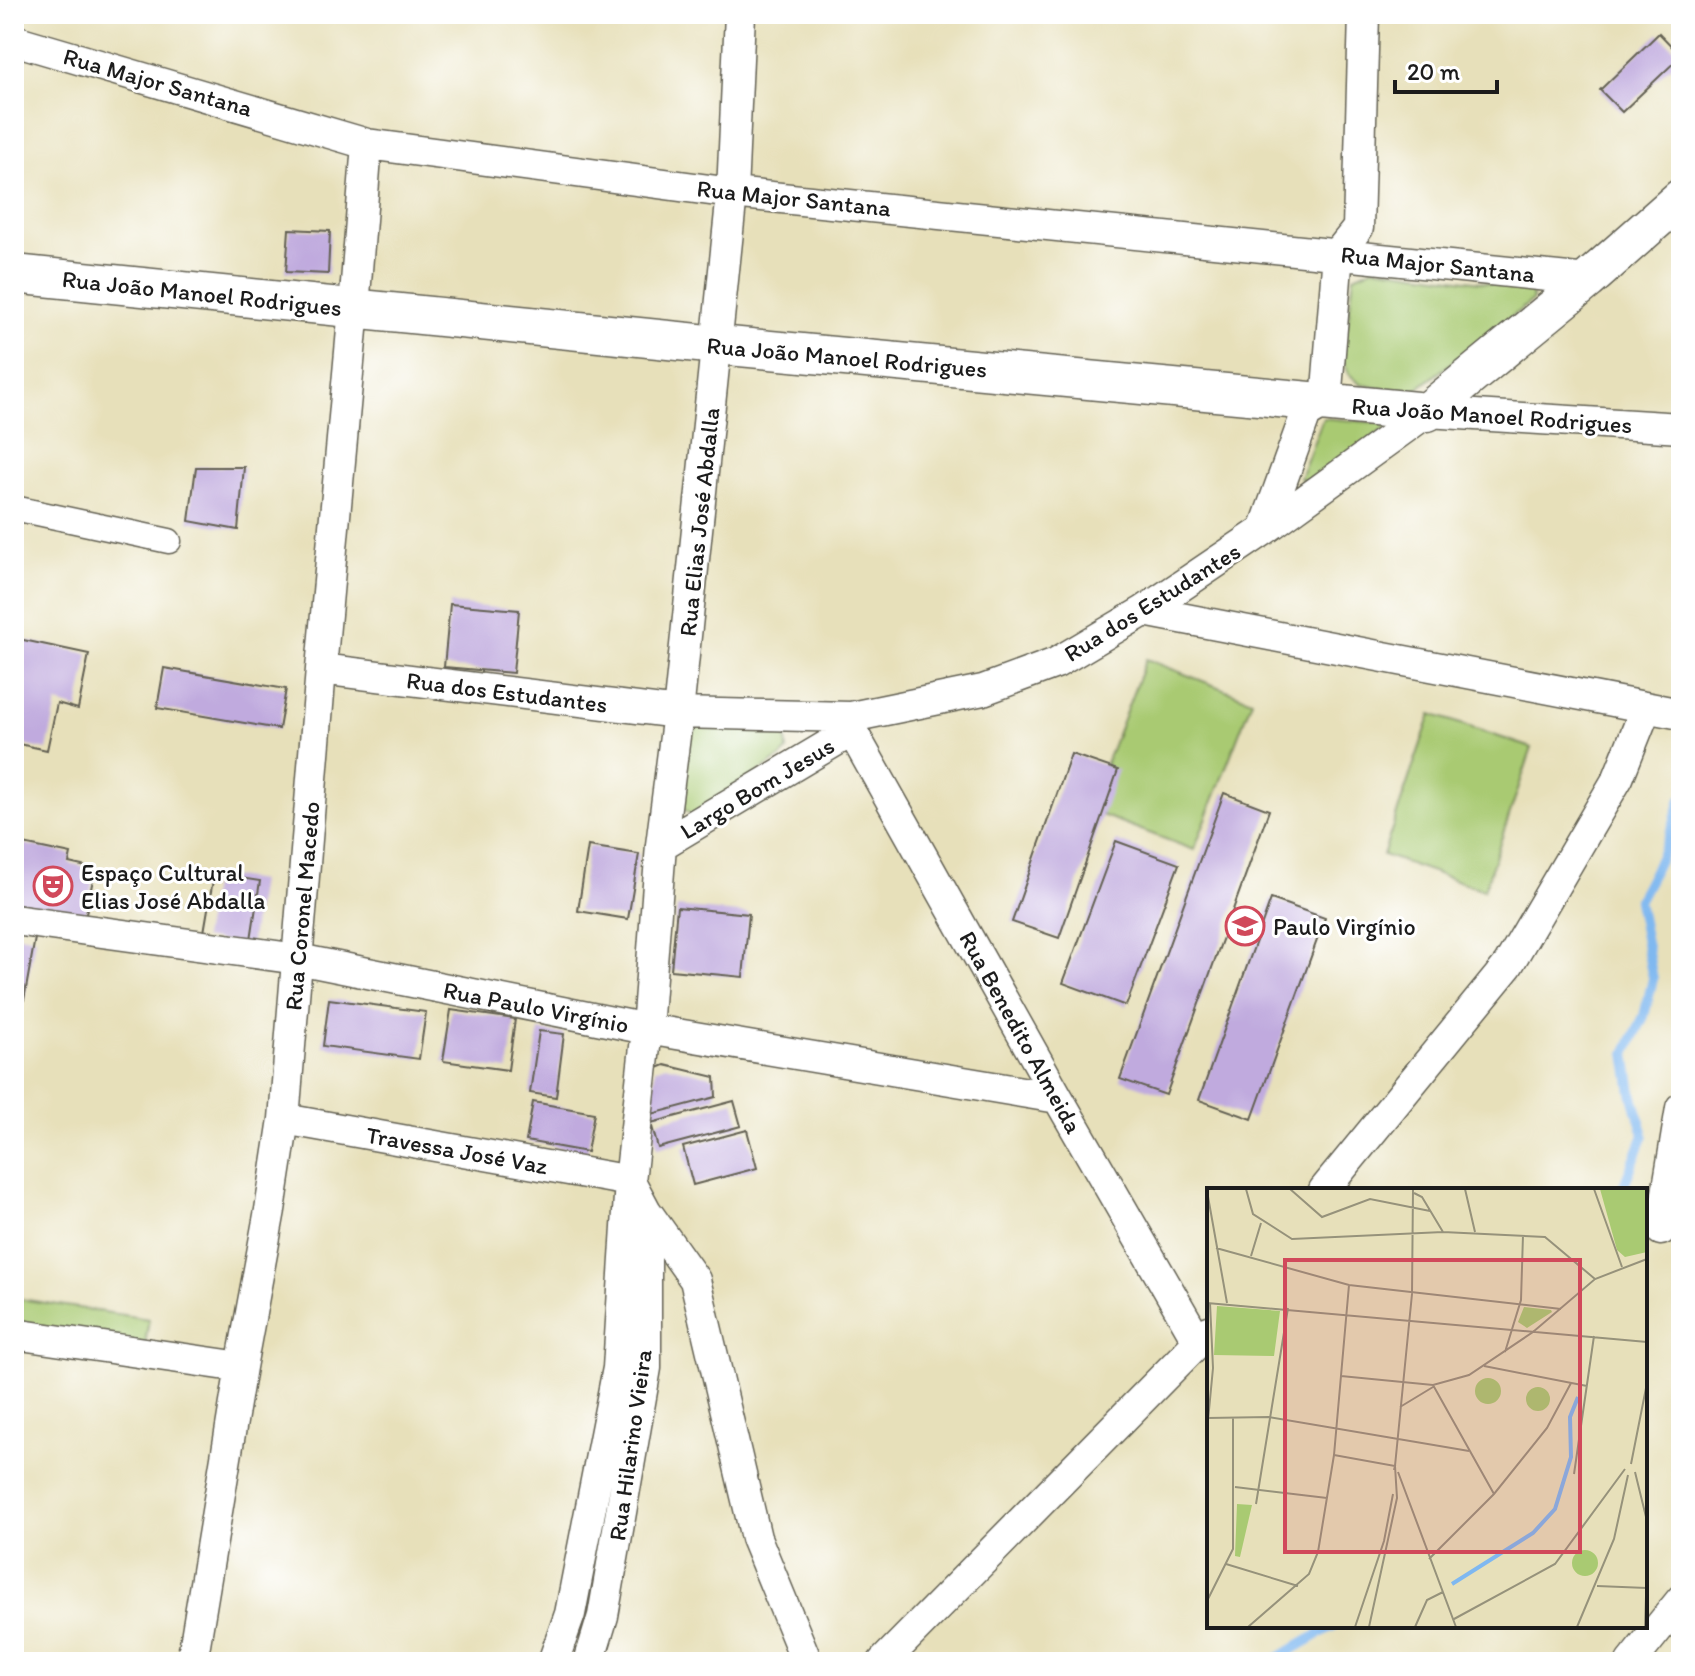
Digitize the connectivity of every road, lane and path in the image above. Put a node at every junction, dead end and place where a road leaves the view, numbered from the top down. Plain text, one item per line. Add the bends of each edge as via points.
1 (740, 14) edge
2 (1364, 14) edge
3 (14, 40) edge
4 (367, 144) junction
5 (732, 193) junction
6 (1681, 198) edge
7 (1338, 253) junction
8 (15, 279) edge
9 (1588, 280) junction
10 (354, 308) junction
11 (718, 345) junction
12 (1326, 402) junction
13 (1427, 412) junction
14 (1681, 428) edge
15 (14, 508) edge
16 (1264, 530) junction
17 (169, 541) dead end
18 (1144, 611) junction
19 (321, 669) junction
20 (1646, 708) junction
21 (678, 713) junction
22 (1681, 714) edge
23 (851, 724) junction
24 (661, 845) junction
25 (14, 920) edge
26 (298, 959) junction
27 (647, 1029) junction
28 (1058, 1098) junction
29 (1681, 1108) edge
30 (284, 1119) junction
31 (630, 1181) junction
32 (1326, 1188) edge
33 (646, 1211) junction
34 (1661, 1230) dead end
35 (14, 1334) edge
36 (1204, 1337) edge
37 (241, 1367) junction
38 (1681, 1600) edge
39 (192, 1662) edge
40 (553, 1662) edge
41 (589, 1662) edge
42 (807, 1662) edge
43 (883, 1662) edge
44 (1631, 1662) edge

1 - 5 street, Rua Elias José Abdalla
2 - 7 street via 1358,228
3 - 4 street, Rua Major Santana
4 - 5 street, Rua Major Santana
4 - 10 street, Rua Coronel Macedo
5 - 7 street, Rua Major Santana
5 - 11 street, Rua Elias José Abdalla
6 - 9 street, Rua dos Estudantes
7 - 9 street, Rua Major Santana
7 - 12 street
8 - 10 street, Rua João Manoel Rodrigues
9 - 13 street, Rua dos Estudantes
10 - 11 street, Rua João Manoel Rodrigues
10 - 19 street, Rua Coronel Macedo
11 - 12 street, Rua João Manoel Rodrigues
11 - 21 street, Rua Elias José Abdalla
12 - 13 street, Rua João Manoel Rodrigues
12 - 16 street via 1306,414
13 - 14 street, Rua João Manoel Rodrigues
13 - 16 street, Rua dos Estudantes
15 - 17 street
16 - 18 street, Rua dos Estudantes
18 - 20 street
18 - 23 street, Rua dos Estudantes via 1056,663 983,690
19 - 21 street, Rua dos Estudantes
19 - 26 street, Rua Coronel Macedo
20 - 22 street
20 - 32 street via 1618,778 1508,965
21 - 23 street, Rua dos Estudantes
21 - 24 street, Rua Elias José Abdalla
23 - 24 street, Largo Bom Jesus
23 - 28 street, Rua Benedito Almeida
24 - 27 street, Rua Elias José Abdalla
25 - 26 street, Rua Paulo Virgínio
26 - 27 street, Rua Paulo Virgínio
26 - 30 street, Rua Coronel Macedo
27 - 28 street, Rua Paulo Virgínio
27 - 31 street, Rua Hilarino Vieira
28 - 36 street, Rua Benedito Almeida
29 - 34 street
30 - 31 street, Travessa José Vaz
30 - 37 street, Rua Coronel Macedo
31 - 33 street, Rua Hilarino Vieira
31 - 40 street, Rua Hilarino Vieira via 618,1368 570,1614
33 - 41 street, Rua Hilarino Vieira via 646,1368 603,1616
33 - 42 street via 695,1280 756,1538
35 - 37 street
36 - 43 street
37 - 39 street, Rua Coronel Macedo
38 - 44 street

